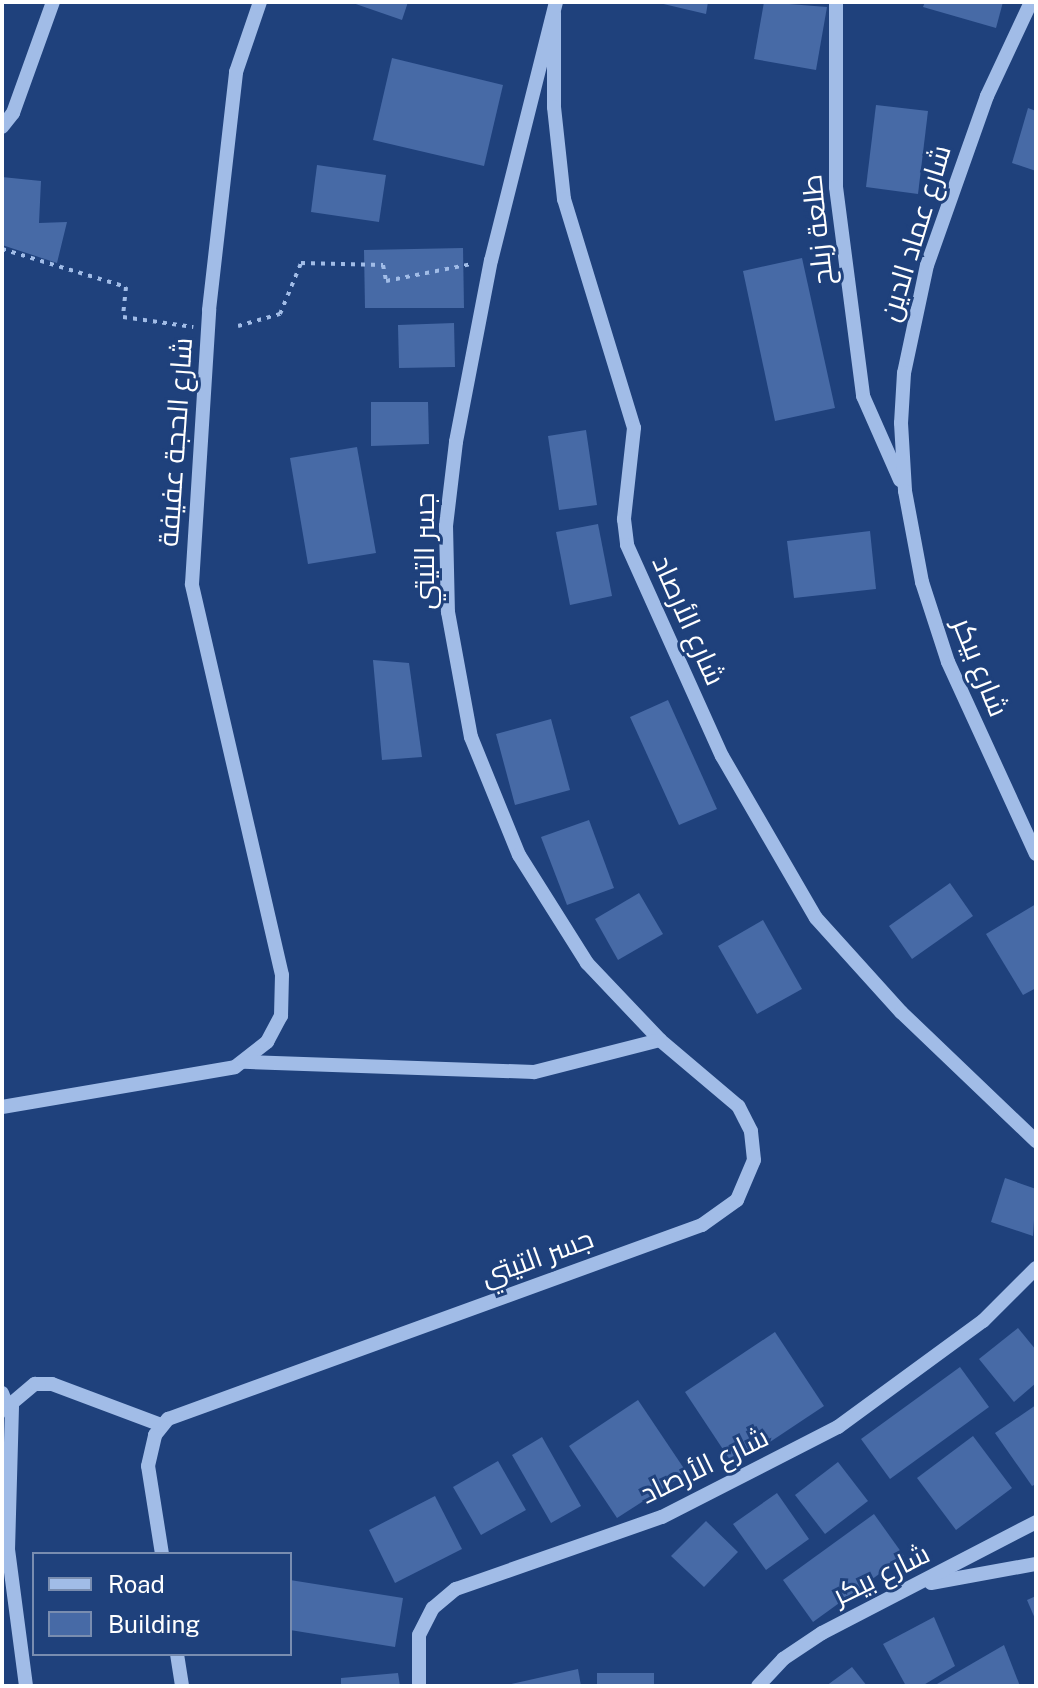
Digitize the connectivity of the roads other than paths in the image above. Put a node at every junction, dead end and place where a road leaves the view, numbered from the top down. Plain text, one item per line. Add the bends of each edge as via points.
1 (53, 2) edge
2 (260, 2) edge
3 (836, 2) edge
4 (1031, 2) edge
5 (555, 7) edge
6 (2, 127) edge
7 (905, 491) junction
8 (1036, 854) edge
9 (661, 1041) junction
10 (244, 1062) junction
11 (2, 1107) edge
12 (1036, 1141) edge
13 (1036, 1268) edge
14 (2, 1393) edge
15 (10, 1413) junction
16 (161, 1425) junction
17 (1036, 1522) edge
18 (162, 1552) edge
19 (1036, 1564) edge
20 (915, 1586) junction
21 (177, 1656) edge
22 (26, 1686) edge
23 (182, 1686) edge
24 (419, 1686) edge
25 (758, 1686) edge

1 - 6 street via 13,113
2 - 10 street, شارع الحجة عفيفة via 236,72 208,330 192,584 283,1001 275,1030
3 - 7 street, طلعة زبلح via 836,187 863,396
4 - 7 street, شارع عماد الدين via 987,96 916,307 904,373
5 - 9 street, جسر التيتي via 491,260 456,442 446,526 448,612 461,696 490,791 539,893 587,963
5 - 12 street, شارع الأرصاد via 554,107 564,199 634,428 624,519 627,545 722,756 816,918 901,1012
7 - 8 street, شارع بيكر via 922,582 948,662
9 - 10 street via 534,1072
9 - 16 street, جسر التيتي via 725,1093 751,1131 751,1174 728,1211 702,1225 179,1413
10 - 11 street
13 - 24 street, شارع الأرصاد via 983,1321 838,1427 662,1517 456,1589 433,1608 419,1635
14 - 15 street
15 - 16 street via 23,1390 52,1384
15 - 22 street via 8,1550
16 - 18 street via 148,1466
17 - 20 street, شارع بيكر
19 - 20 street
20 - 25 street, شارع بيكر via 822,1633 783,1659
21 - 23 street

